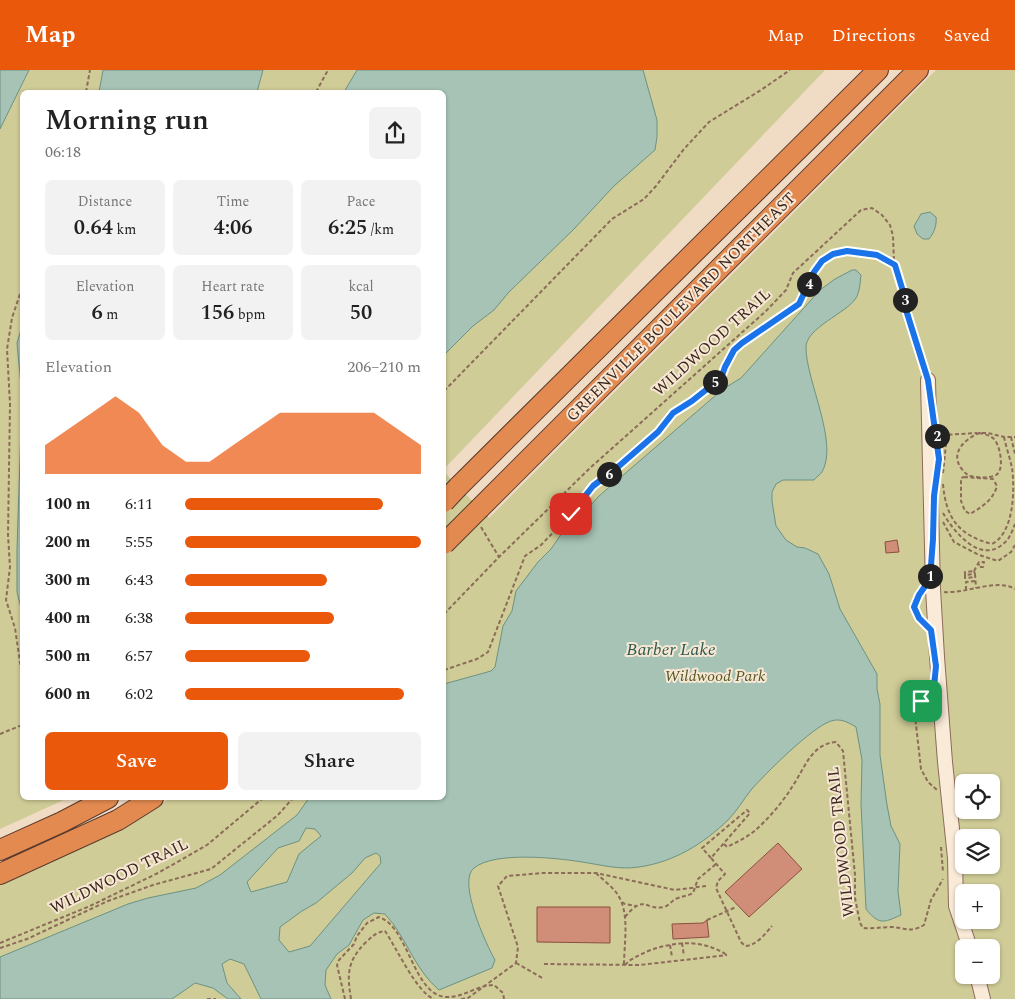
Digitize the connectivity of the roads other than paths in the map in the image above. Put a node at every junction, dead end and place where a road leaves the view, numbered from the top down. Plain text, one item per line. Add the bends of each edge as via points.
1 (878, 70) edge
2 (918, 70) edge
3 (928, 380) road end
4 (446, 500) edge
5 (446, 543) edge
6 (104, 800) edge
7 (149, 800) edge
8 (0, 850) edge
9 (0, 874) edge
10 (967, 939) edge
11 (979, 984) edge
12 (983, 999) edge

1 - 4 highway, GREENVILLE BOULEVARD NORTHEAST, bridge
2 - 5 highway, GREENVILLE BOULEVARD NORTHEAST, bridge
3 - 10 lane via 929,588 955,858 956,906
6 - 8 highway
7 - 9 highway via 118,820
11 - 12 lane

